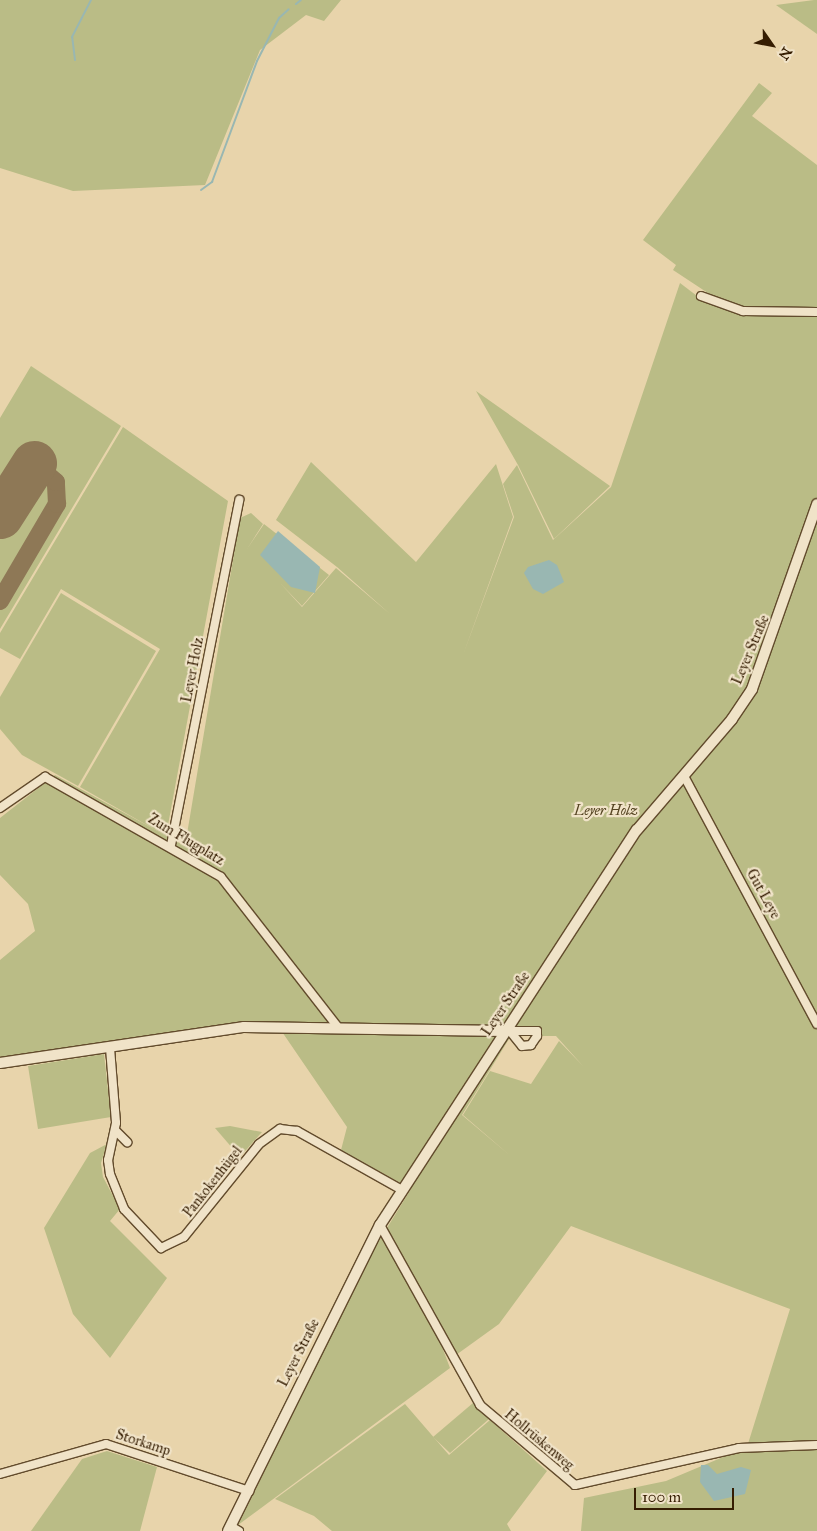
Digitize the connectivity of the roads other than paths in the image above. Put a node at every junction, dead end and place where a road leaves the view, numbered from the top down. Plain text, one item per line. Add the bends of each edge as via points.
1 (701, 296) dead end
2 (817, 312) edge
3 (239, 500) dead end
4 (817, 504) edge
5 (685, 778) dead end
6 (0, 808) edge
7 (171, 845) junction
8 (817, 1024) edge
9 (337, 1026) junction
10 (507, 1031) junction
11 (110, 1048) junction
12 (0, 1063) edge
13 (116, 1130) junction
14 (127, 1142) dead end
15 (402, 1190) junction
16 (380, 1225) junction
17 (817, 1445) edge
18 (0, 1474) edge
19 (249, 1491) junction
20 (233, 1530) edge

1 - 2 street via 743,311
3 - 7 street, Leyer Holz
4 - 10 street, Leyer Straße via 752,689 732,719 637,830
5 - 8 street, Gut Leye
6 - 7 street, Zum Flugplatz via 45,777
7 - 9 street, Zum Flugplatz via 221,877
9 - 10 street
9 - 11 street via 216,1030
10 - 15 street, Leyer Straße
11 - 12 street
11 - 13 street, Pankokenhügel
13 - 14 street via 117,1136
13 - 15 street, Pankokenhügel via 108,1160 114,1184 124,1209 161,1248 184,1237 258,1144 280,1129 297,1131
15 - 16 street, Leyer Straße
16 - 17 street, Hollrüskenweg via 480,1405 575,1485 739,1448
16 - 19 street, Leyer Straße
18 - 19 street, Storkamp via 106,1444
19 - 20 street, Leyer Straße

